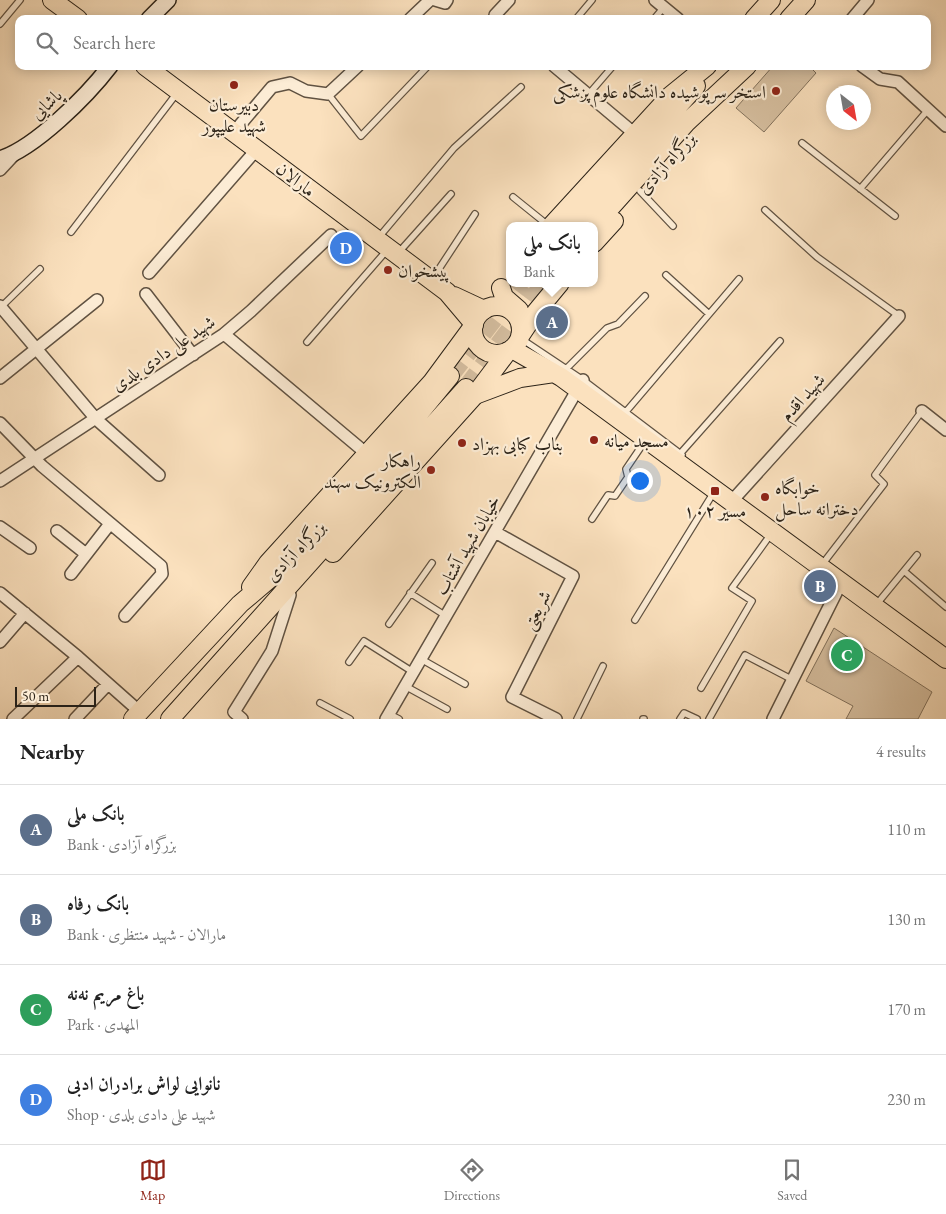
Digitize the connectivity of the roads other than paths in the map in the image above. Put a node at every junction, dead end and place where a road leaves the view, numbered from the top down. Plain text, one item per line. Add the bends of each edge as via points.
1 (20, 0) edge
2 (54, 0) edge
3 (168, 0) edge
4 (430, 0) edge
5 (435, 0) edge
6 (447, 0) edge
7 (508, 0) edge
8 (592, 0) edge
9 (771, 0) edge
10 (806, 0) edge
11 (868, 0) edge
12 (660, 4) edge
13 (73, 15) edge
14 (153, 15) edge
15 (414, 15) edge
16 (496, 15) edge
17 (579, 15) edge
18 (673, 15) edge
19 (758, 15) edge
20 (793, 15) edge
21 (855, 15) edge
22 (0, 24) edge
23 (107, 70) edge
24 (150, 70) edge
25 (354, 70) edge
26 (424, 70) edge
27 (559, 70) edge
28 (610, 70) edge
29 (702, 70) edge
30 (709, 70) edge
31 (743, 70) edge
32 (868, 70) edge
33 (734, 80) junction
34 (521, 87) dead end
35 (178, 91) junction
36 (328, 94) junction
37 (588, 95) junction
38 (927, 111) junction
39 (946, 126) edge
40 (234, 132) junction
41 (635, 134) junction
42 (802, 143) dead end
43 (257, 149) junction
44 (7, 157) edge
45 (0, 170) edge
46 (860, 189) junction
47 (640, 191) junction
48 (451, 194) dead end
49 (513, 197) dead end
50 (764, 210) dead end
51 (475, 214) dead end
52 (894, 216) dead end
53 (545, 222) edge
54 (554, 222) edge
55 (575, 222) edge
56 (598, 222) edge
57 (673, 226) dead end
58 (71, 232) dead end
59 (330, 235) dead end
60 (598, 238) edge
61 (388, 247) junction
62 (40, 268) dead end
63 (148, 273) dead end
64 (666, 275) dead end
65 (432, 280) junction
66 (739, 280) dead end
67 (505, 281) edge
68 (557, 287) edge
69 (146, 294) dead end
70 (645, 296) dead end
71 (97, 300) dead end
72 (0, 306) edge
73 (536, 312) junction
74 (710, 314) junction
75 (899, 316) joint
76 (480, 317) junction
77 (224, 334) junction
78 (780, 341) dead end
79 (308, 342) dead end
80 (515, 343) junction
81 (36, 349) junction
82 (455, 349) junction
83 (193, 355) junction
84 (560, 373) junction
85 (450, 376) tunnel mouth
86 (489, 376) junction
87 (0, 378) edge
88 (580, 384) junction
89 (470, 391) junction
90 (922, 411) joint
91 (622, 416) junction
92 (96, 419) junction
93 (0, 423) edge
94 (946, 430) edge
95 (646, 439) junction
96 (367, 454) junction
97 (34, 457) junction
98 (680, 457) junction
99 (158, 475) dead end
100 (0, 481) edge
101 (732, 496) junction
102 (752, 507) dead end
103 (592, 519) dead end
104 (109, 525) junction
105 (0, 526) edge
106 (57, 531) dead end
107 (495, 532) junction
108 (772, 532) junction
109 (30, 548) dead end
110 (86, 554) junction
111 (917, 555) dead end
112 (432, 562) dead end
113 (822, 564) junction
114 (904, 571) junction
115 (70, 574) dead end
116 (848, 583) junction
117 (0, 593) edge
118 (410, 594) junction
119 (290, 595) junction
120 (878, 602) junction
121 (240, 604) junction
122 (946, 607) edge
123 (25, 613) junction
124 (125, 616) dead end
125 (446, 616) junction
126 (635, 620) dead end
127 (259, 622) junction
128 (389, 624) dead end
129 (0, 642) edge
130 (78, 657) junction
131 (421, 658) junction
132 (946, 659) edge
133 (349, 662) dead end
134 (603, 666) dead end
135 (413, 672) junction
136 (793, 680) junction
137 (108, 684) junction
138 (465, 684) dead end
139 (405, 686) junction
140 (701, 688) dead end
141 (320, 703) dead end
142 (447, 709) dead end
143 (137, 715) edge
144 (537, 715) edge
145 (392, 717) edge
146 (13, 719) edge
147 (75, 719) edge
148 (170, 719) edge
149 (242, 719) edge
150 (350, 719) edge
151 (556, 719) edge
152 (577, 719) edge
153 (680, 719) edge
154 (697, 719) edge
155 (710, 719) edge
156 (773, 719) edge

1 - 22 lane
2 - 13 main road
3 - 14 main road
4 - 15 street
5 - 6 street via 445,3
7 - 16 street
8 - 17 lane
9 - 19 main road
10 - 20 main road
11 - 21 street
12 - 18 street
23 - 44 main road, پاشایی via 41,135
24 - 35 main road, مارالان
25 - 36 street
26 - 36 lane via 361,136
27 - 37 street
28 - 37 lane
29 - 41 main road via 670,96
30 - 55 main road, بزرگراه آزادی
31 - 33 main road, بزرگراه آزادی
32 - 38 street via 880,79 898,82
33 - 47 main road, بزرگراه آزادی via 698,128
33 - 56 main road, بزرگراه آزادی via 686,123
34 - 61 lane via 454,148
35 - 40 main road, مارالان
35 - 58 lane
36 - 40 street via 306,91 290,83 272,87
37 - 41 street
38 - 39 street
38 - 46 lane
40 - 43 main road, مارالان
41 - 54 main road
42 - 46 lane
43 - 61 main road, مارالان
43 - 63 street
44 - 45 street
46 - 52 lane
47 - 57 lane
47 - 60 main road, بزرگراه آزادی
48 - 61 lane
49 - 53 lane
50 - 75 lane via 817,257
51 - 65 lane
59 - 77 street, شهید علی دادی بلدی
61 - 65 main road, مارالان
61 - 79 lane
62 - 72 lane
64 - 74 lane
65 - 76 main road, مارالان
66 - 74 lane
67 - 73 main road via 504,297 513,307 523,312
67 - 76 main road
68 - 73 main road
69 - 83 street
70 - 84 lane via 618,324 607,328
71 - 81 street
72 - 81 street
73 - 80 main road
74 - 91 lane
75 - 101 street, شهید اقدم
76 - 80 main road via 501,306 513,312 520,323
76 - 80 main road via 475,338 483,349 495,354
76 - 82 main road
77 - 83 street, شهید علی دادی بلدی
77 - 96 street
78 - 98 lane
80 - 84 main road
80 - 86 main road
81 - 87 street
81 - 92 street
82 - 86 main road via 469,349 476,353 486,363
82 - 96 main road via 432,382
83 - 92 street, شهید علی دادی بلدی
84 - 88 main road
84 - 89 main road via 520,378
85 - 121 main road, بزرگراه آزادی via 394,444 280,570
86 - 89 main road
88 - 91 main road
88 - 107 street, خیابان شهید آشتاب
89 - 119 main road via 402,478
89 - 127 main road, بزرگراه آزادی via 292,581
90 - 94 street
90 - 113 lane via 875,475 884,484
91 - 95 main road
91 - 98 lane
92 - 97 street, شهید علی دادی بلدی
92 - 99 street
93 - 97 street
95 - 98 main road
95 - 103 lane via 626,469 628,477 614,496 608,495
96 - 121 main road via 268,563
97 - 100 street, شهید علی دادی بلدی
97 - 104 street
98 - 101 main road
101 - 108 main road
101 - 126 lane
102 - 113 lane
104 - 110 street
104 - 124 street via 160,566 162,574
105 - 109 street
106 - 110 street
107 - 125 street, خیابان شهید آشتاب
107 - 144 street, شریعتی via 573,576 512,697
108 - 113 main road
108 - 140 lane via 732,588 752,601
110 - 115 street
111 - 114 lane
112 - 118 lane
113 - 116 main road
114 - 120 lane
114 - 122 lane
116 - 120 main road
116 - 136 street
117 - 123 street
118 - 125 lane
118 - 128 lane
119 - 127 main road
119 - 149 street via 272,651 234,712
120 - 132 main road
121 - 143 main road, بزرگراه آزادی
123 - 129 street
123 - 130 street
125 - 131 street, خیابان شهید آشتاب
127 - 148 main road, بزرگراه آزادی
130 - 137 street
130 - 146 street
131 - 135 street, خیابان شهید آشتاب
131 - 138 lane
133 - 135 lane via 364,641
134 - 152 lane
135 - 139 street, خیابان شهید آشتاب
136 - 155 lane via 746,656
136 - 156 street
137 - 143 street
137 - 147 street
139 - 142 lane
139 - 145 street, خیابان شهید آشتاب
141 - 150 lane
144 - 151 street, شریعتی
153 - 154 lane via 684,713

